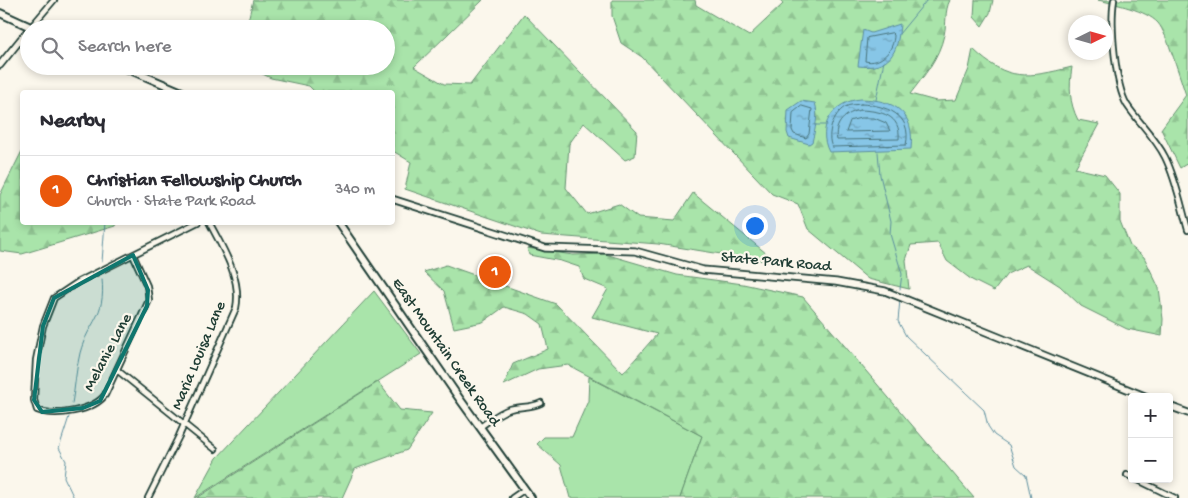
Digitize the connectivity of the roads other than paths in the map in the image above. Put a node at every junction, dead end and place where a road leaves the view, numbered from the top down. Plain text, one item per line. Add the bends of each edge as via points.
1 (54, 0) edge
2 (1114, 0) edge
3 (0, 13) edge
4 (38, 20) edge
5 (20, 23) edge
6 (20, 41) edge
7 (0, 65) edge
8 (142, 75) edge
9 (177, 90) edge
10 (395, 200) edge
11 (192, 225) edge
12 (210, 225) edge
13 (340, 225) edge
14 (1188, 230) edge
15 (133, 255) junction
16 (117, 370) junction
17 (1137, 393) edge
18 (541, 402) dead end
19 (1173, 407) edge
20 (1188, 413) edge
21 (184, 423) junction
22 (480, 427) junction
23 (215, 449) dead end
24 (1144, 483) edge
25 (525, 489) junction
26 (148, 498) edge
27 (512, 498) edge
28 (531, 498) edge
29 (1175, 498) edge

1 - 4 street
2 - 14 street via 1112,28 1122,94 1165,156
3 - 5 main road
6 - 7 street
8 - 9 main road
10 - 17 street, State Park Road via 545,248 629,250 702,270 836,282 885,291
11 - 15 street
12 - 21 street, Maria Louisa Lane via 234,274 237,303 232,321
13 - 22 main road, East Mountain Creek Road
15 - 16 street, Melanie Lane via 147,286 149,300
15 - 16 street, Melanie Lane via 61,292 52,301 38,345 35,408 52,412 94,405 105,395
16 - 21 street
18 - 22 street via 532,407 502,411
19 - 20 street
21 - 23 street
21 - 26 street, Maria Louisa Lane
22 - 25 main road, East Mountain Creek Road
24 - 29 street
25 - 27 street
25 - 28 main road, East Mountain Creek Road

